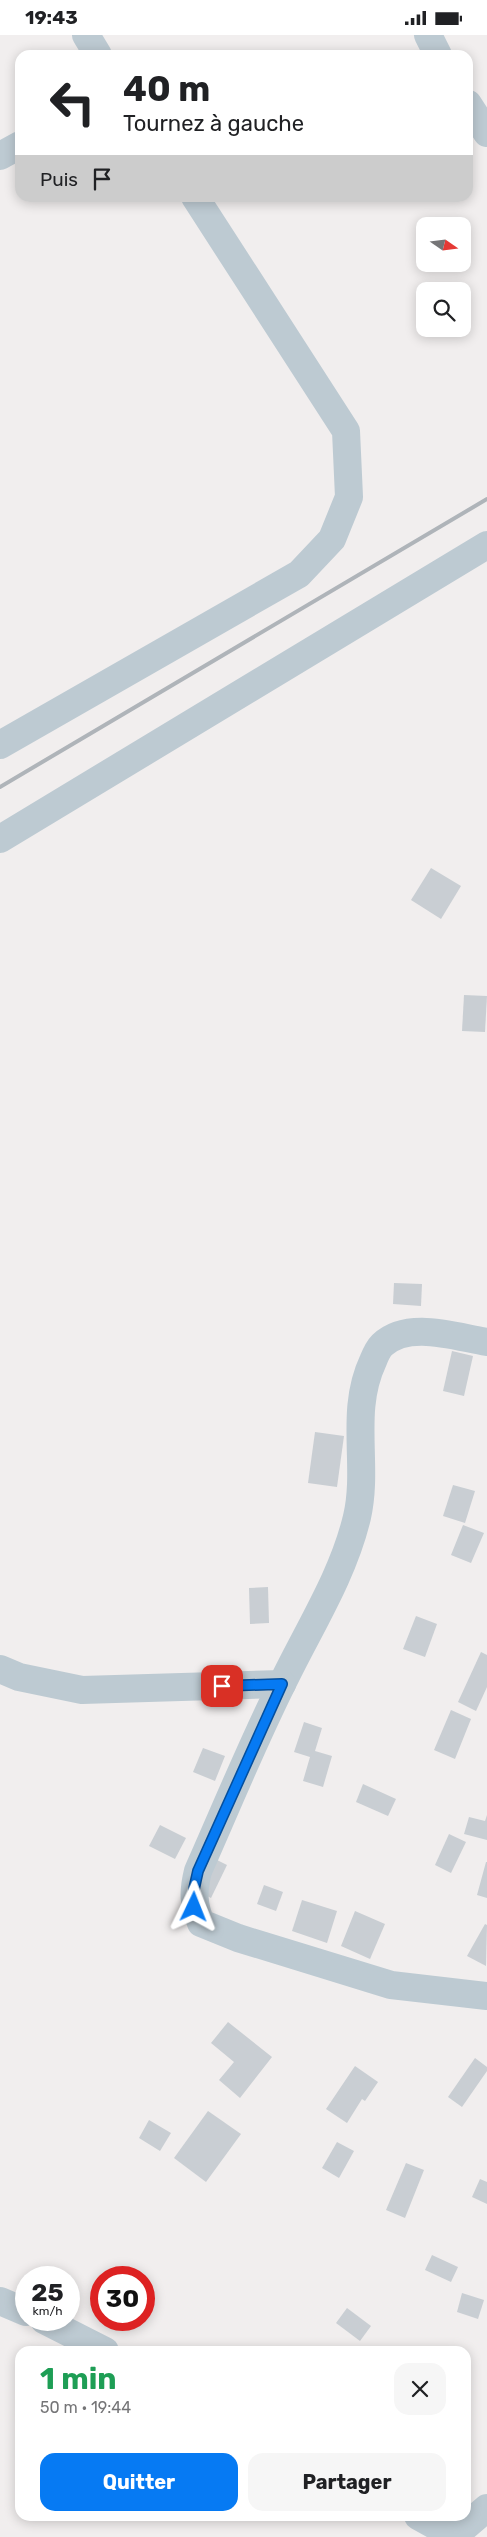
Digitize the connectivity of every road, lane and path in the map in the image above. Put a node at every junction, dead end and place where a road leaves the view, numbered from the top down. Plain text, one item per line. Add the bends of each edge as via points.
1 (86, 35) edge
2 (428, 35) edge
3 (95, 50) edge
4 (436, 50) edge
5 (15, 148) edge
6 (0, 156) edge
7 (198, 202) edge
8 (487, 545) edge
9 (0, 745) edge
10 (0, 839) edge
11 (487, 1342) edge
12 (0, 1669) edge
13 (282, 1684) junction
14 (487, 1996) edge
15 (0, 2301) edge
16 (15, 2307) edge
17 (66, 2331) edge
18 (95, 2346) edge
19 (487, 2508) edge
20 (427, 2521) edge
21 (455, 2537) edge

1 - 3 street
2 - 4 street
5 - 6 street
7 - 9 street via 346,431 349,497 332,539 298,574
8 - 10 street
11 - 13 street via 418,1332 395,1335 380,1346 370,1367 359,1411 361,1467 358,1515 346,1556
12 - 13 street via 19,1677 82,1690
13 - 14 street via 198,1871 194,1907 201,1923 238,1938 391,1985
15 - 16 street
17 - 18 street
19 - 21 street
20 - 21 street

